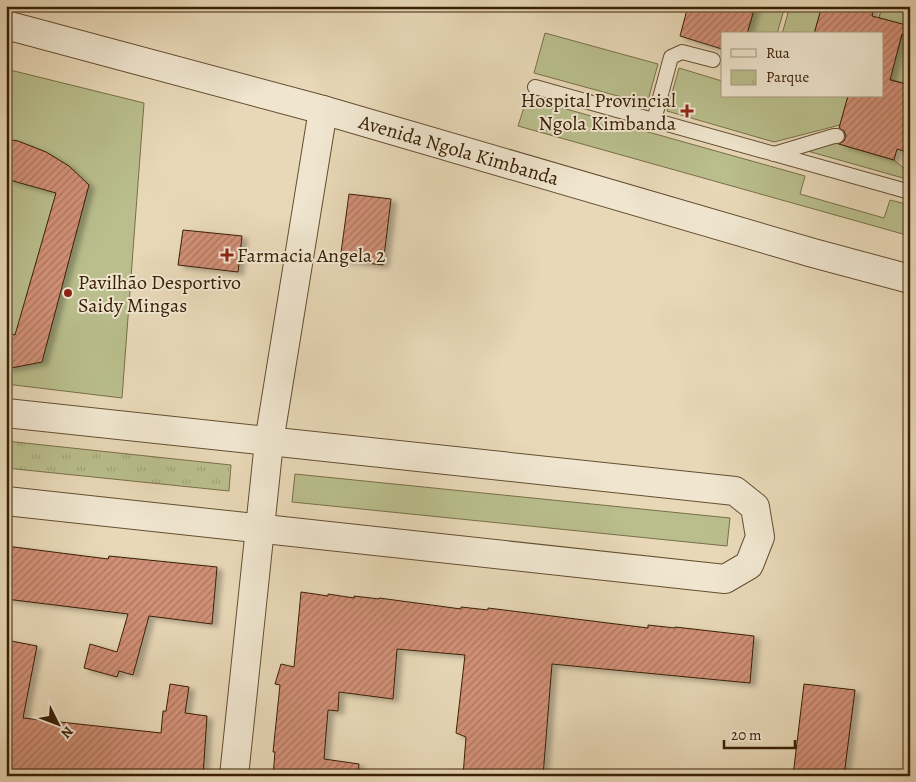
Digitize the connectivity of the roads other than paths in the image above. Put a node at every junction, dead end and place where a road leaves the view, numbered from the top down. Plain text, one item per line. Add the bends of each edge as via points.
1 (6, 25) edge
2 (713, 60) dead end
3 (535, 87) dead end
4 (323, 110) junction
5 (654, 120) junction
6 (837, 136) dead end
7 (773, 154) junction
8 (910, 192) edge
9 (910, 279) edge
10 (6, 413) edge
11 (268, 442) junction
12 (6, 501) edge
13 (260, 530) junction
14 (234, 776) edge

1 - 4 street, Avenida Ngola Kimbanda
2 - 5 lane via 682,52 671,56
3 - 5 lane
4 - 9 street, Avenida Ngola Kimbanda via 813,254
4 - 11 street
5 - 7 lane
6 - 7 lane
7 - 8 lane
10 - 11 street
11 - 13 street
11 - 13 street via 735,491 755,507 760,537 749,565 725,580
12 - 13 street
13 - 14 street

